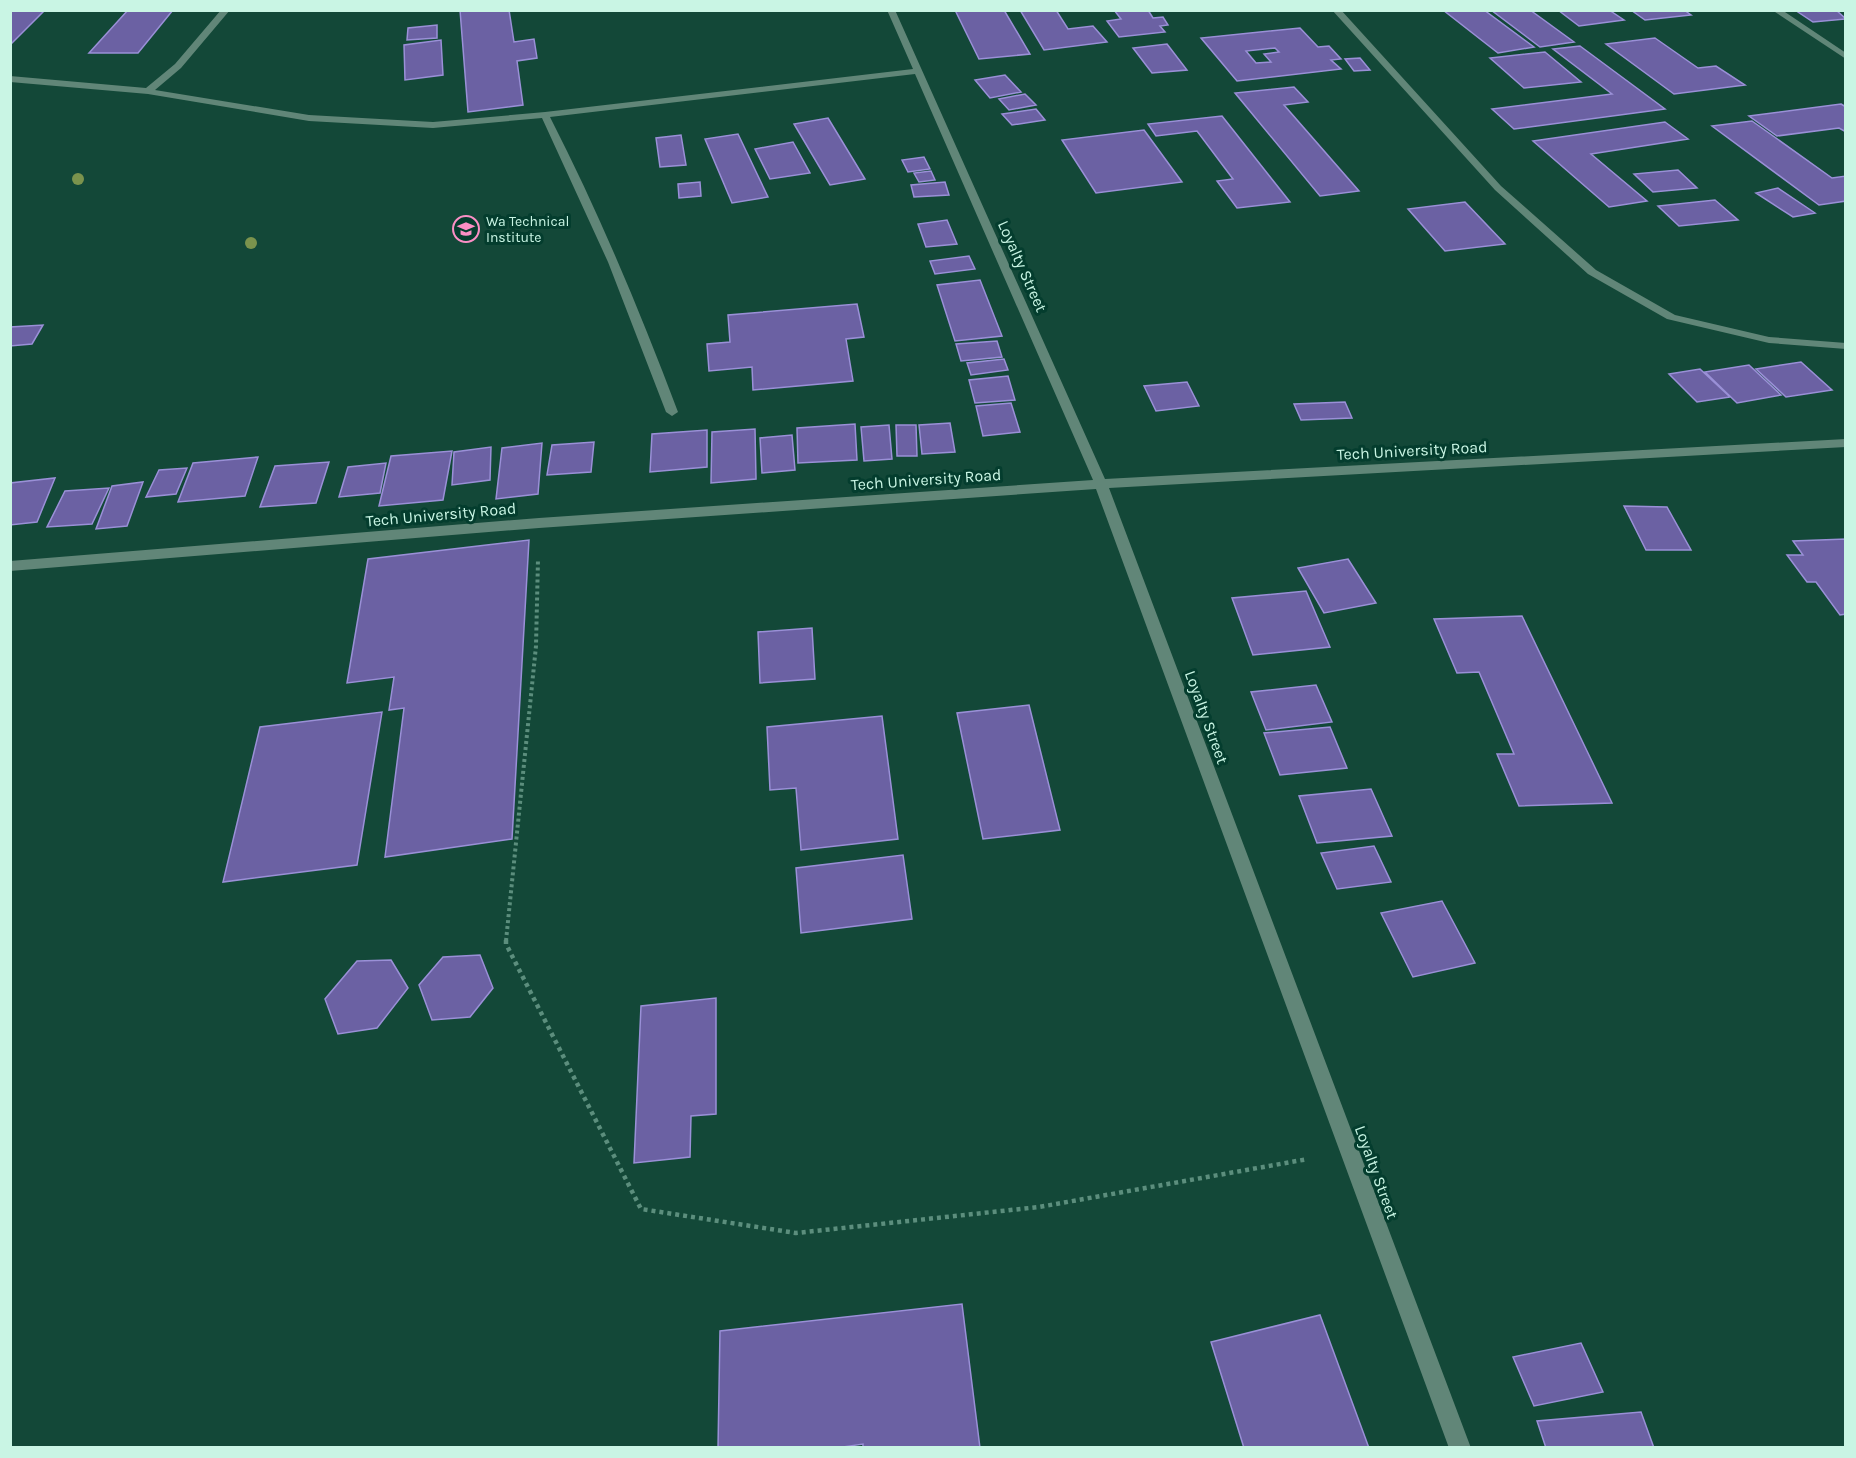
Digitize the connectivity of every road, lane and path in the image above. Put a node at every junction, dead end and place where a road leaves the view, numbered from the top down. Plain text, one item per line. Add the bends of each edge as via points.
1 (226, 10) edge
2 (891, 10) edge
3 (1336, 10) edge
4 (1776, 10) edge
5 (1845, 57) edge
6 (916, 71) junction
7 (10, 79) edge
8 (148, 91) junction
9 (545, 116) junction
10 (1845, 346) edge
11 (672, 412) dead end
12 (1845, 443) edge
13 (1101, 484) junction
14 (539, 523) junction
15 (10, 566) edge
16 (1350, 1151) junction
17 (1460, 1448) edge

1 - 8 street via 178,66
2 - 6 street, Loyalty Street
3 - 10 street via 1497,188 1592,272 1671,317 1769,340
4 - 5 street
6 - 9 street
6 - 13 street, Loyalty Street
7 - 8 street
8 - 9 street via 309,118 433,125
9 - 11 street via 585,192
12 - 13 street, Tech University Road
13 - 14 street, Tech University Road
13 - 16 street, Loyalty Street
14 - 15 street, Tech University Road
14 - 16 path via 536,646 506,944 641,1209 796,1233 1039,1207
16 - 17 street, Loyalty Street

